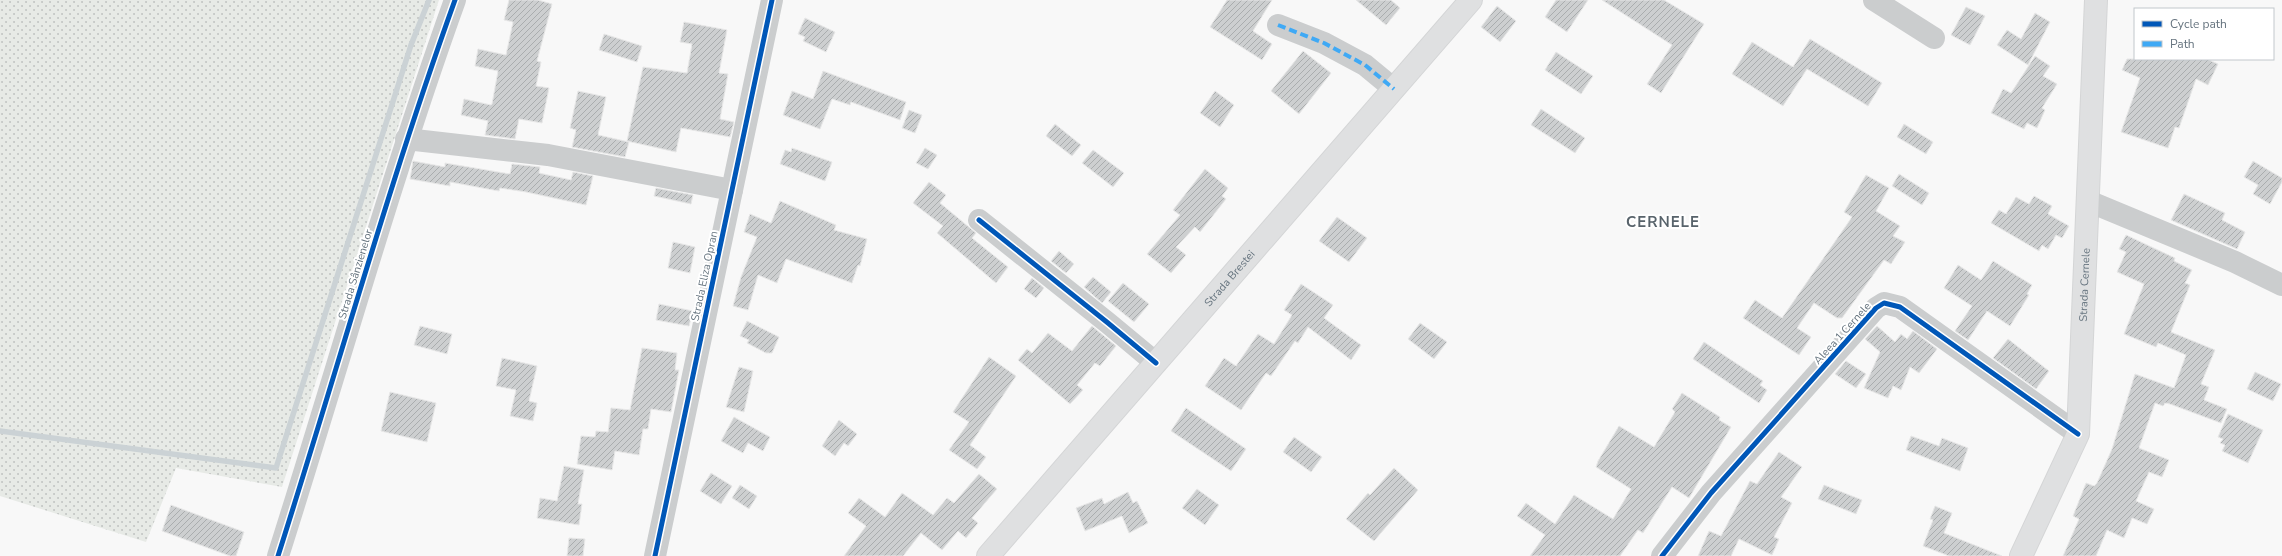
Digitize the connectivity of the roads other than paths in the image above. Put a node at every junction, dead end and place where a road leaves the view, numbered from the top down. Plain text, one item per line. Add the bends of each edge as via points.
1 (456, 0) edge
2 (772, 0) edge
3 (1471, 0) edge
4 (1874, 0) edge
5 (2096, 0) edge
6 (1278, 25) dead end
7 (1934, 38) dead end
8 (1394, 89) junction
9 (406, 139) junction
10 (732, 190) junction
11 (2088, 201) junction
12 (979, 220) dead end
13 (2282, 284) edge
14 (1156, 363) junction
15 (2078, 434) junction
16 (278, 556) edge
17 (655, 556) edge
18 (988, 556) edge
19 (1662, 556) edge
20 (2021, 556) edge

1 - 9 street, Strada Sânzienelor
2 - 10 street, Strada Eliza Opran
3 - 8 main road, Strada Brestei
4 - 7 street
5 - 11 main road, Strada Cernele
6 - 8 street via 1324,43 1365,65
8 - 14 main road, Strada Brestei
9 - 10 street via 548,154
9 - 16 street, Strada Sânzienelor
10 - 17 street, Strada Eliza Opran
11 - 13 street
11 - 15 main road, Strada Cernele
12 - 14 street
14 - 18 main road, Strada Brestei
15 - 19 street, Aleea 1 Cernele via 1900,307 1884,303 1876,308 1711,493
15 - 20 main road, Strada Cernele

